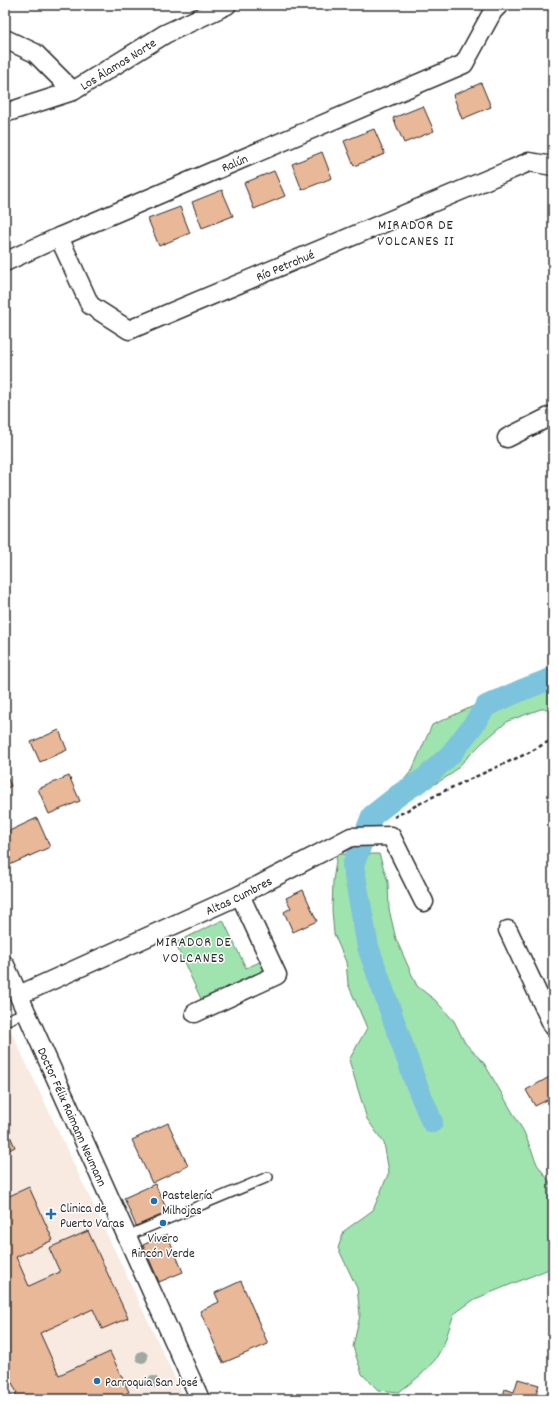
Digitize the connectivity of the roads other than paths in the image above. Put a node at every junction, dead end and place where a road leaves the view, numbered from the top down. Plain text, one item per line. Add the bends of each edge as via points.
1 (227, 5) edge
2 (500, 5) edge
3 (5, 39) edge
4 (73, 91) junction
5 (5, 113) edge
6 (553, 166) edge
7 (59, 237) junction
8 (5, 262) edge
9 (553, 415) edge
10 (507, 438) dead end
11 (240, 895) junction
12 (424, 902) dead end
13 (508, 930) dead end
14 (5, 964) edge
15 (13, 992) edge
16 (26, 1012) junction
17 (195, 1013) dead end
18 (5, 1021) edge
19 (553, 1026) edge
20 (268, 1177) dead end
21 (127, 1236) junction
22 (200, 1399) edge

1 - 4 street, Los Álamos Norte via 165,34
2 - 7 street, Ralún via 493,11 464,64
3 - 4 street via 34,53
4 - 5 street, Los Álamos Norte
6 - 7 street, Río Petrohué via 529,162 129,330 90,305
7 - 8 street, Ralún
9 - 10 street
11 - 12 street, Altas Cumbres via 351,837 391,836
11 - 15 street, Altas Cumbres
11 - 17 street via 277,975
13 - 19 street
14 - 15 street, Doctor Félix Raimann Neumann
15 - 16 street, Doctor Félix Raimann Neumann
16 - 18 lane
16 - 21 street, Doctor Félix Raimann Neumann
20 - 21 lane
21 - 22 street, Doctor Félix Raimann Neumann

